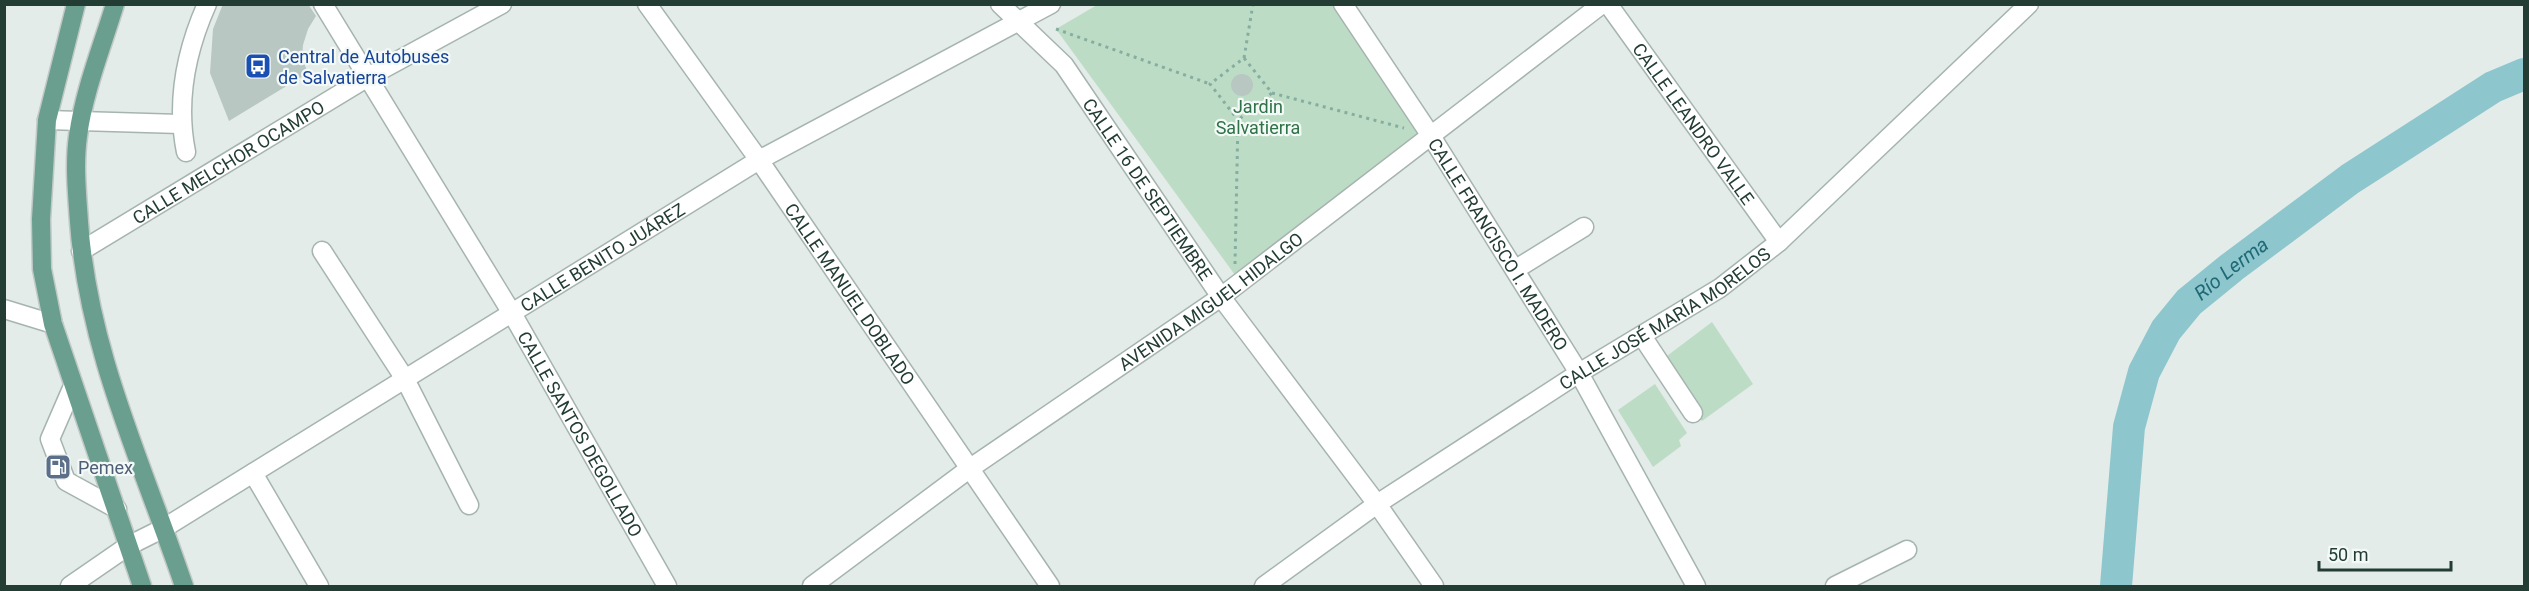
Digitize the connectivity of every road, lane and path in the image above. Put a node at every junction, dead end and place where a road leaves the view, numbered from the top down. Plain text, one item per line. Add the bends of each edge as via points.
1 (76, 4) edge
2 (115, 4) edge
3 (207, 4) edge
4 (323, 4) edge
5 (502, 4) edge
6 (647, 4) edge
7 (1000, 4) edge
8 (1050, 4) edge
9 (1253, 4) edge
10 (1343, 4) edge
11 (1602, 4) edge
12 (1608, 4) edge
13 (2029, 4) edge
14 (1018, 22) junction
15 (1056, 29) dead end
16 (1244, 58) junction
17 (368, 77) junction
18 (1210, 84) junction
19 (1272, 93) junction
20 (47, 120) junction
21 (1238, 120) junction
22 (81, 122) junction
23 (180, 124) junction
24 (1413, 130) dead end
25 (1431, 136) junction
26 (186, 152) dead end
27 (759, 160) junction
28 (1584, 227) dead end
29 (1779, 242) junction
30 (81, 251) junction
31 (322, 251) dead end
32 (1516, 269) junction
33 (1235, 275) dead end
34 (1221, 297) junction
35 (4, 309) edge
36 (513, 315) junction
37 (53, 324) junction
38 (1642, 336) junction
39 (1579, 373) junction
40 (405, 379) junction
41 (73, 386) junction
42 (1693, 413) dead end
43 (969, 469) junction
44 (253, 473) junction
45 (1377, 504) junction
46 (470, 505) dead end
47 (117, 509) junction
48 (164, 528) junction
49 (128, 546) junction
50 (1907, 550) dead end
51 (70, 586) edge
52 (141, 586) edge
53 (184, 586) edge
54 (319, 586) edge
55 (667, 586) edge
56 (813, 586) edge
57 (1050, 586) edge
58 (1264, 586) edge
59 (1434, 586) edge
60 (1696, 586) edge
61 (1835, 586) edge

1 - 20 main road
2 - 22 main road
3 - 23 street via 197,26 183,84
4 - 17 street, CALLE SANTOS DEGOLLADO
5 - 17 street, CALLE MELCHOR OCAMPO
6 - 27 street, CALLE MANUEL DOBLADO
7 - 14 street, CALLE 16 DE SEPTIEMBRE
8 - 14 street, CALLE BENITO JUÁREZ
9 - 16 path
10 - 25 street, CALLE FRANCISCO I. MADERO
11 - 25 street, AVENIDA MIGUEL HIDALGO
12 - 29 street, CALLE LEANDRO VALLE
13 - 29 street, CALLE JOSÉ MARÍA MORELOS
14 - 27 street, CALLE BENITO JUÁREZ
14 - 34 street, CALLE 16 DE SEPTIEMBRE via 1064,65
15 - 18 path
16 - 18 path
16 - 19 path
17 - 30 street, CALLE MELCHOR OCAMPO
17 - 36 street, CALLE SANTOS DEGOLLADO
18 - 21 path
19 - 21 path
19 - 24 path
20 - 22 street
20 - 37 main road via 42,269
21 - 33 path
22 - 23 street
22 - 30 main road via 76,181
23 - 26 street
25 - 32 street, CALLE FRANCISCO I. MADERO
25 - 34 street, AVENIDA MIGUEL HIDALGO
27 - 36 street, CALLE BENITO JUÁREZ
27 - 43 street, CALLE MANUEL DOBLADO
28 - 32 street
29 - 38 street, CALLE JOSÉ MARÍA MORELOS via 1720,288
30 - 48 main road via 87,294 110,383
31 - 40 street
32 - 39 street, CALLE FRANCISCO I. MADERO
34 - 43 street, AVENIDA MIGUEL HIDALGO
34 - 45 street, CALLE 16 DE SEPTIEMBRE
35 - 37 street
36 - 40 street, CALLE BENITO JUÁREZ
36 - 55 street, CALLE SANTOS DEGOLLADO
37 - 41 main road
38 - 39 street, CALLE JOSÉ MARÍA MORELOS
38 - 42 street
39 - 45 street, CALLE JOSÉ MARÍA MORELOS
39 - 60 street, CALLE FRANCISCO I. MADERO
40 - 44 street, CALLE BENITO JUÁREZ
40 - 46 street
41 - 47 main road
41 - 47 street via 50,439 66,481
43 - 56 street, AVENIDA MIGUEL HIDALGO
43 - 57 street, CALLE MANUEL DOBLADO
44 - 48 street, CALLE BENITO JUÁREZ
44 - 54 street
45 - 58 street, CALLE JOSÉ MARÍA MORELOS
45 - 59 street, CALLE 16 DE SEPTIEMBRE
47 - 49 main road
48 - 49 street, CALLE BENITO JUÁREZ
48 - 53 main road
49 - 51 street, CALLE BENITO JUÁREZ
49 - 52 main road
50 - 61 street

